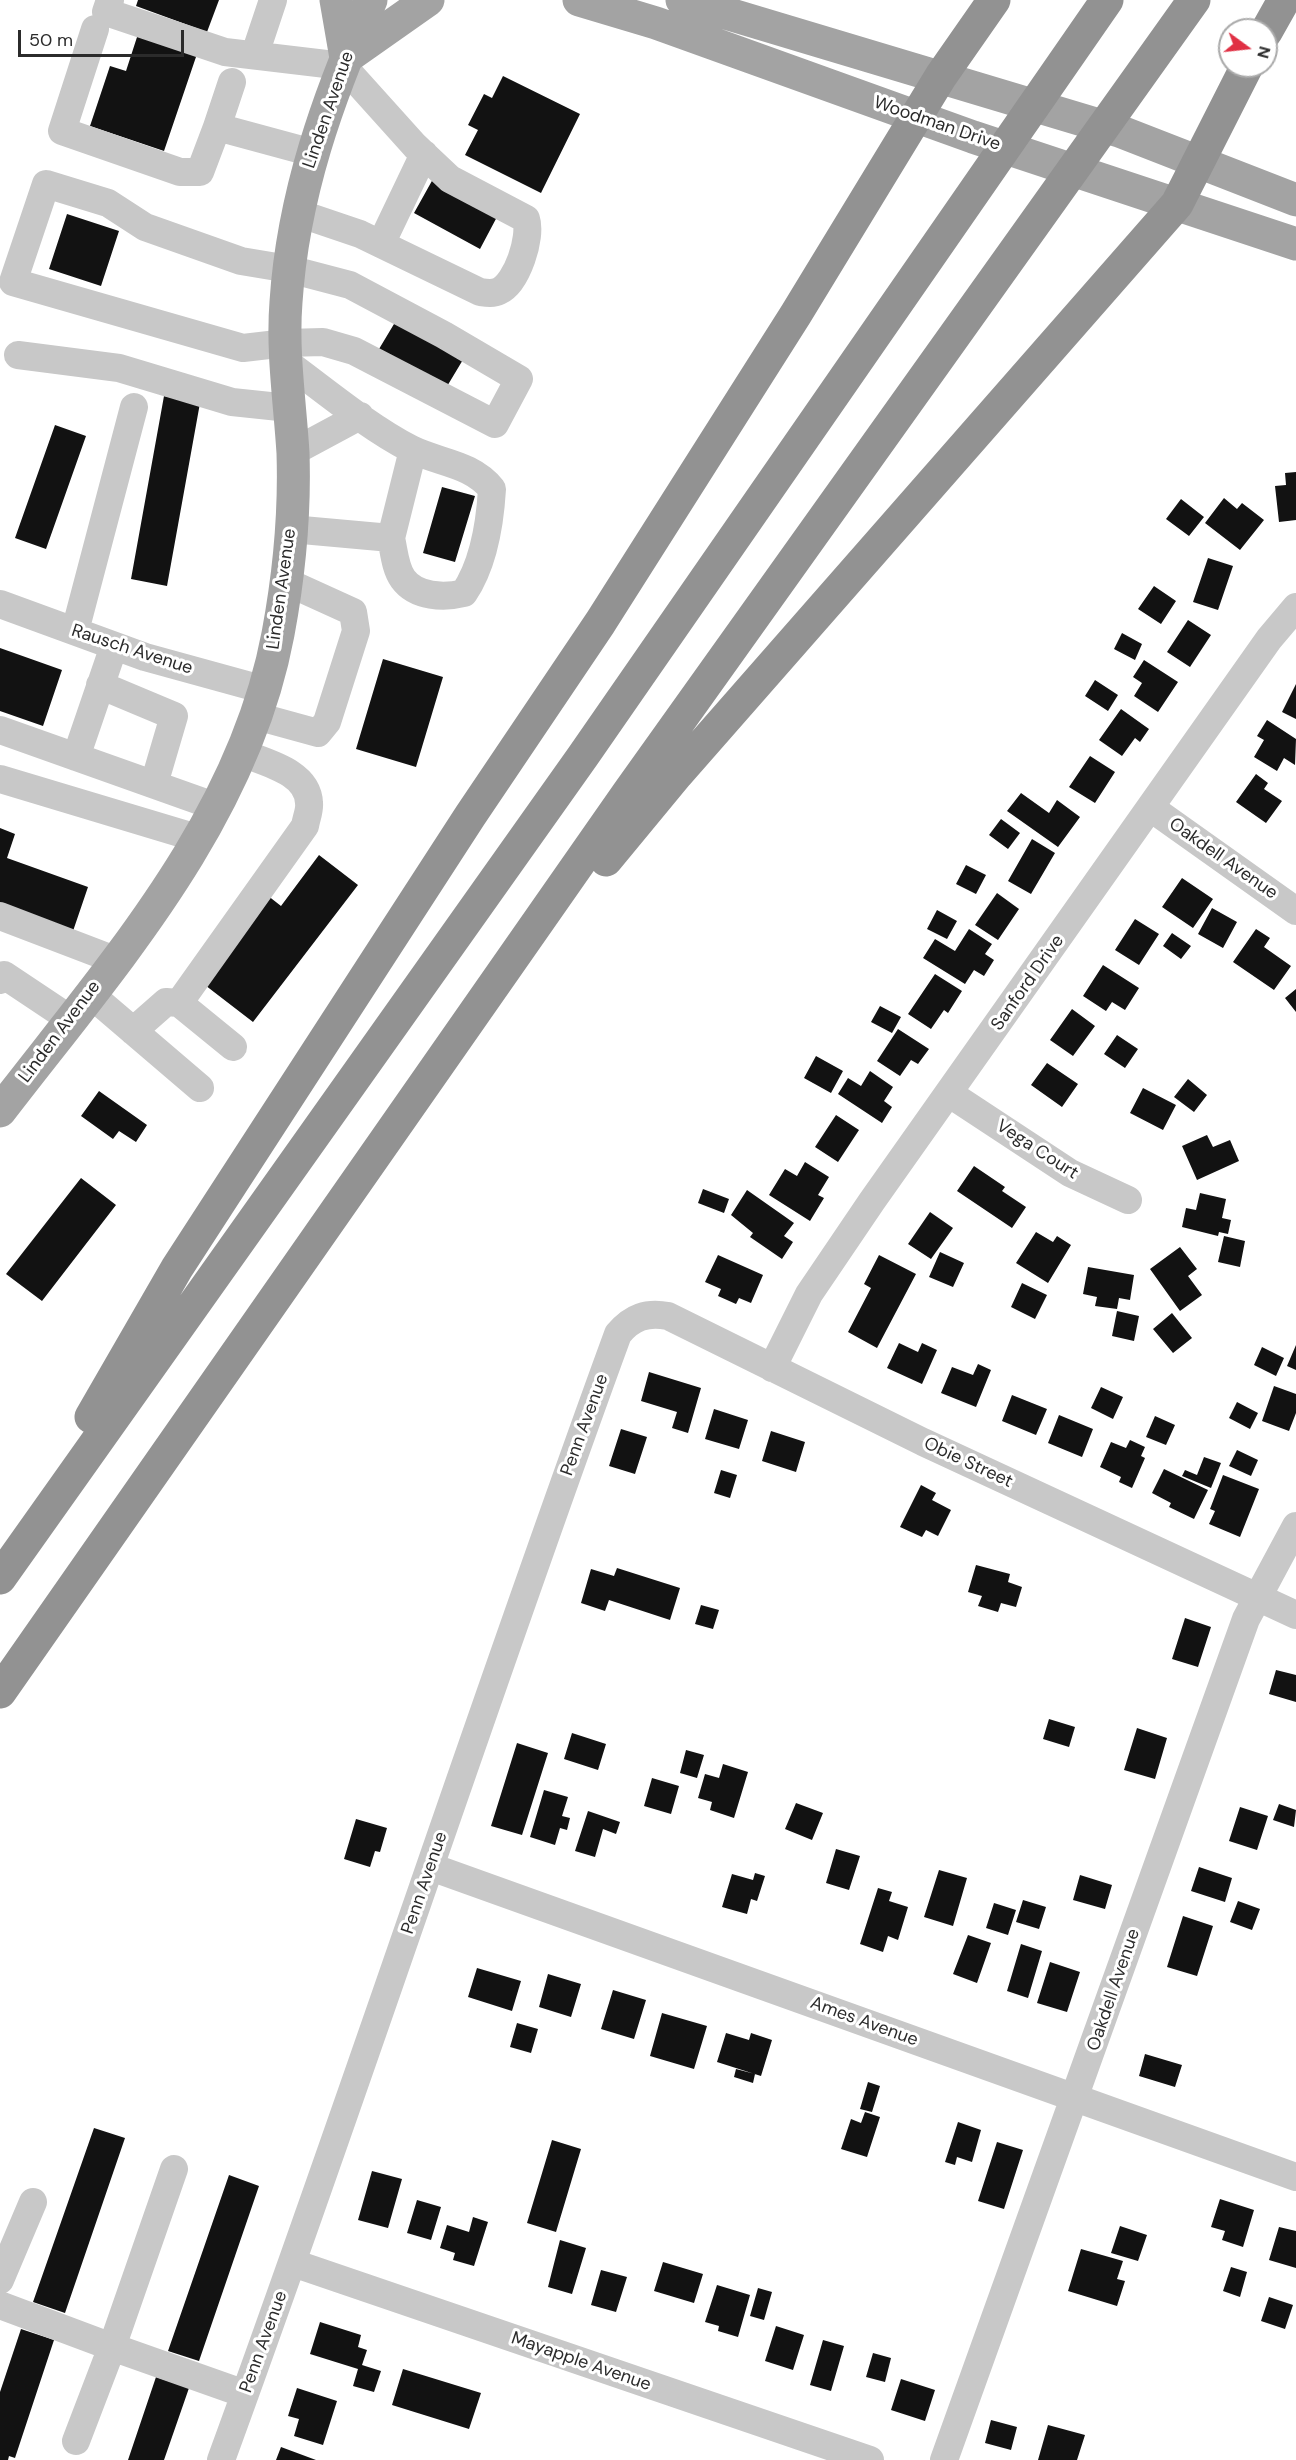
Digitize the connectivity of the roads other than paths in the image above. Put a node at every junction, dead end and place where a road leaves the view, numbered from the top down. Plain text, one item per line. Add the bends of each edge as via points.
1 (110, 0) edge
2 (273, 0) edge
3 (335, 0) edge
4 (371, 0) edge
5 (428, 0) edge
6 (579, 0) edge
7 (682, 0) edge
8 (994, 0) edge
9 (1107, 0) edge
10 (1194, 0) edge
11 (1284, 0) edge
12 (1274, 18) edge
13 (95, 29) dead end
14 (255, 54) junction
15 (344, 62) junction
16 (941, 76) junction
17 (1241, 78) edge
18 (232, 82) dead end
19 (917, 117) junction
20 (217, 127) junction
21 (313, 153) junction
22 (424, 154) junction
23 (1199, 162) junction
24 (1286, 196) edge
25 (1177, 204) junction
26 (298, 213) junction
27 (381, 244) junction
28 (1296, 244) edge
29 (289, 269) junction
30 (286, 353) junction
31 (18, 355) dead end
32 (134, 407) dead end
33 (290, 408) junction
34 (360, 416) junction
35 (413, 450) junction
36 (292, 452) junction
37 (291, 529) junction
38 (391, 538) junction
39 (287, 582) junction
40 (0, 604) edge
41 (1296, 607) edge
42 (75, 632) junction
43 (114, 646) junction
44 (100, 685) junction
45 (260, 703) junction
46 (0, 730) edge
47 (242, 753) junction
48 (76, 757) junction
49 (0, 779) edge
50 (154, 784) junction
51 (217, 807) junction
52 (1151, 808) junction
53 (200, 839) junction
54 (1296, 910) edge
55 (0, 915) edge
56 (115, 960) junction
57 (0, 980) edge
58 (90, 993) junction
59 (179, 1003) junction
60 (70, 1019) junction
61 (133, 1031) junction
62 (233, 1047) dead end
63 (200, 1088) dead end
64 (950, 1094) junction
65 (410, 1105) junction
66 (0, 1111) edge
67 (1128, 1200) dead end
68 (640, 1316) joint
69 (772, 1368) junction
70 (1296, 1526) edge
71 (0, 1576) edge
72 (1257, 1597) junction
73 (1296, 1615) edge
74 (0, 1692) edge
75 (431, 1867) junction
76 (1074, 2099) junction
77 (174, 2169) dead end
78 (1296, 2177) edge
79 (33, 2202) dead end
80 (293, 2264) junction
81 (0, 2280) edge
82 (0, 2305) edge
83 (112, 2347) junction
84 (245, 2394) junction
85 (76, 2441) dead end
86 (221, 2460) edge
87 (870, 2460) edge
88 (945, 2460) edge

1 - 14 street via 106,12 225,52
2 - 14 street
3 - 15 main road
4 - 15 main road, Linden Avenue
5 - 15 main road
6 - 19 main road, Woodman Drive via 656,23
7 - 16 main road
8 - 16 highway
9 - 71 highway via 583,756
10 - 65 highway
11 - 12 highway
13 - 20 street via 62,131 180,172 200,171
14 - 15 street
15 - 21 main road, Linden Avenue
15 - 22 street
16 - 19 highway
16 - 23 main road via 1119,131
17 - 23 highway
18 - 20 street
19 - 25 main road, Woodman Drive
19 - 71 highway via 600,623 470,816 177,1269
20 - 21 street
21 - 26 main road, Linden Avenue
22 - 27 street
22 - 27 street via 450,179 526,219 529,229 524,252 507,286 491,294
23 - 24 main road
23 - 25 highway
25 - 28 main road, Woodman Drive
25 - 65 highway via 677,774
26 - 27 street
26 - 29 main road, Linden Avenue
29 - 30 main road, Linden Avenue
29 - 30 street via 350,285 519,379 495,424 354,351 323,342
29 - 30 street via 241,261 145,227 108,203 46,184 13,282 243,348
30 - 33 main road, Linden Avenue
30 - 34 street
31 - 33 street via 119,368 232,402
32 - 42 street
33 - 36 main road, Linden Avenue
34 - 35 street
34 - 36 street
35 - 38 street
35 - 38 street via 471,471 492,489 490,513 471,582 464,593 435,596 408,584 401,577
36 - 37 main road, Linden Avenue
37 - 38 street
37 - 39 main road, Linden Avenue
39 - 45 main road, Linden Avenue
39 - 45 street, Rausch Avenue via 353,612 356,631 327,722 318,733
40 - 42 street, Rausch Avenue
41 - 52 street, Sanford Drive via 1269,639
42 - 43 street, Rausch Avenue
43 - 44 street
43 - 45 street, Rausch Avenue
44 - 48 street
44 - 50 street via 174,716
45 - 47 main road, Linden Avenue
46 - 48 street
47 - 51 main road, Linden Avenue
47 - 59 street via 305,784 309,804 305,826
48 - 50 street
49 - 53 street
50 - 51 street
51 - 53 main road, Linden Avenue
52 - 54 street, Oakdell Avenue
52 - 64 street, Sanford Drive
53 - 56 main road, Linden Avenue via 164,897
55 - 56 street
56 - 58 main road, Linden Avenue
57 - 60 street via 4,975
58 - 60 main road, Linden Avenue
58 - 61 street
59 - 61 street via 165,1002
59 - 62 street
60 - 66 main road, Linden Avenue
61 - 63 street
64 - 67 street, Vega Court via 1070,1173
64 - 69 street, Sanford Drive via 809,1294
65 - 74 highway
68 - 69 street, Obie Street via 668,1316
68 - 75 street, Penn Avenue via 618,1334 527,1583
69 - 72 street, Obie Street
70 - 72 street, Oakdell Avenue
72 - 73 street, Obie Street
72 - 76 street, Oakdell Avenue
75 - 76 street, Ames Avenue
75 - 80 street, Penn Avenue
76 - 78 street, Ames Avenue
76 - 88 street, Oakdell Avenue
77 - 83 street
79 - 81 street
80 - 84 street, Penn Avenue
80 - 87 street, Mayapple Avenue
82 - 83 street
83 - 84 street
83 - 85 street
84 - 86 street, Penn Avenue

